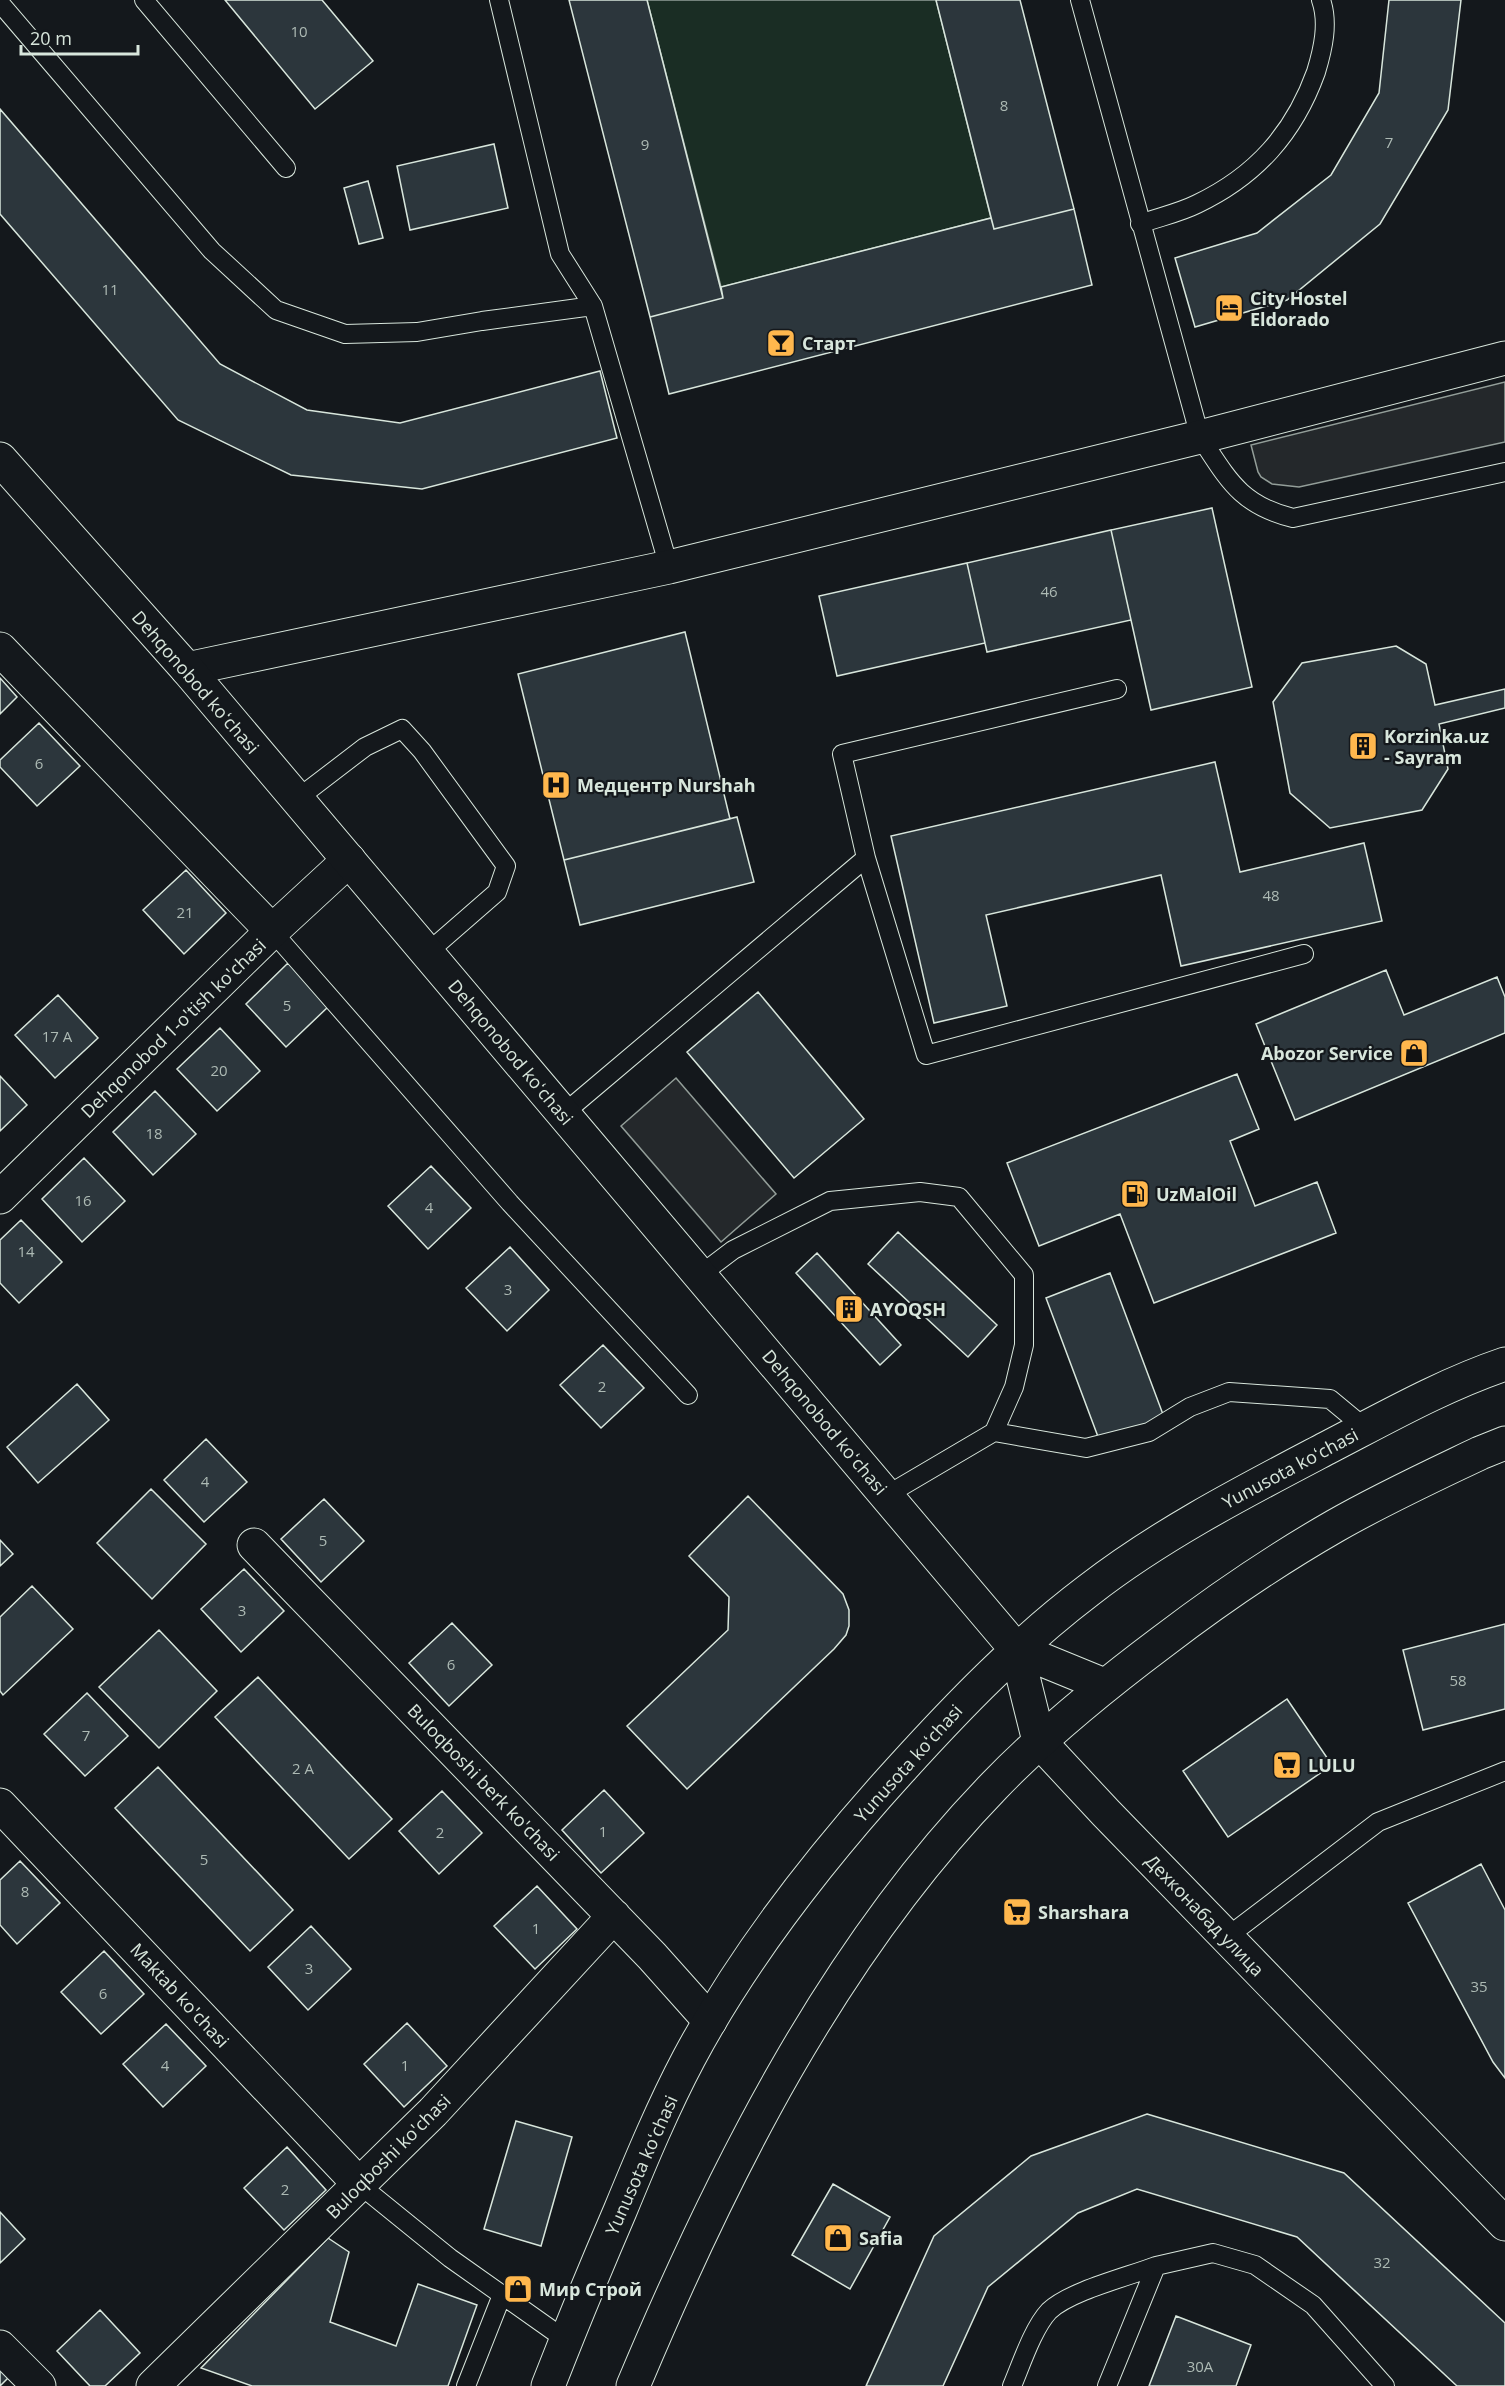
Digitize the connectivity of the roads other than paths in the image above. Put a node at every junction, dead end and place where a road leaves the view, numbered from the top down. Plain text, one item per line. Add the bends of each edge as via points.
1 (144, 0) edge
2 (499, 0) edge
3 (1080, 0) edge
4 (1321, 0) edge
5 (0, 3) edge
6 (286, 168) dead end
7 (1140, 224) junction
8 (593, 306) junction
9 (1505, 358) edge
10 (1200, 437) junction
11 (0, 459) edge
12 (1505, 472) edge
13 (669, 567) junction
14 (0, 649) edge
15 (187, 669) junction
16 (1117, 689) dead end
17 (297, 799) junction
18 (866, 858) junction
19 (349, 860) junction
20 (272, 931) junction
21 (427, 953) junction
22 (1304, 954) dead end
23 (563, 1114) junction
24 (0, 1197) edge
25 (700, 1275) junction
26 (1505, 1364) edge
27 (688, 1395) dead end
28 (1365, 1428) junction
29 (994, 1432) junction
30 (1505, 1443) edge
31 (887, 1496) junction
32 (254, 1545) dead end
33 (1016, 1649) junction
34 (1104, 1685) junction
35 (1039, 1741) junction
36 (1505, 1772) edge
37 (0, 1805) edge
38 (614, 1916) junction
39 (1227, 1937) junction
40 (710, 2021) junction
41 (360, 2185) junction
42 (1505, 2224) edge
43 (1156, 2266) junction
44 (502, 2295) junction
45 (566, 2340) junction
46 (0, 2347) edge
47 (39, 2386) edge
48 (153, 2386) edge
49 (466, 2386) edge
50 (548, 2386) edge
51 (633, 2386) edge
52 (1012, 2386) edge
53 (1107, 2386) edge
54 (1385, 2386) edge

1 - 6 lane
2 - 8 lane via 560,254
3 - 7 lane
4 - 7 lane via 1326,13 1322,54 1308,93 1287,132 1260,163 1229,185 1197,204
5 - 8 lane via 212,251 276,310 345,334 417,332
7 - 10 lane
8 - 13 lane
9 - 10 street
10 - 12 lane via 1234,487 1271,513 1293,518
10 - 13 street
11 - 15 street, Dehqonobod koʻchasi
13 - 15 street
14 - 20 street
15 - 17 street, Dehqonobod koʻchasi
16 - 18 lane via 842,754
17 - 19 street, Dehqonobod koʻchasi
17 - 21 lane via 365,747 402,729 422,752 506,866 497,892
18 - 22 lane via 926,1055
18 - 23 lane
19 - 20 street, Dehqonobod 1-o'tish ko'chasi
19 - 21 street, Dehqonobod koʻchasi
20 - 24 street, Dehqonobod 1-o'tish ko'chasi
20 - 27 lane via 510,1203
21 - 23 street, Dehqonobod koʻchasi
23 - 25 street, Dehqonobod koʻchasi
25 - 29 lane via 733,1250 830,1201 920,1192 958,1197 1024,1275 1024,1344 1014,1387
25 - 31 street, Dehqonobod koʻchasi
26 - 28 street, Yunusota koʻchasi
28 - 29 lane via 1330,1399 1229,1392 1190,1407 1149,1432 1086,1448
28 - 33 street, Yunusota koʻchasi via 1209,1512 1126,1564
29 - 31 lane
30 - 34 street via 1335,1526 1247,1580
31 - 33 street, Dehqonobod koʻchasi
32 - 38 street, Buloqboshi berk ko'chasi
33 - 34 street
33 - 35 street, Дехконабад улица
33 - 40 street, Yunusota koʻchasi via 965,1699 843,1835 773,1926
34 - 35 street
35 - 39 street, Дехконабад улица
35 - 51 street via 992,1788 920,1872 841,1981 791,2060 711,2210
36 - 39 lane via 1378,1822
37 - 41 street, Maktab ko'chasi
38 - 40 street, Buloqboshi berk ko'chasi
38 - 41 street, Buloqboshi ko'chasi
39 - 42 street, Дехконабад улица
40 - 45 street, Yunusota koʻchasi via 665,2109
41 - 44 lane
41 - 48 street, Buloqboshi ko'chasi
43 - 52 lane via 1071,2297 1049,2312 1029,2343
43 - 53 lane
43 - 54 lane via 1214,2253 1255,2265 1313,2305
44 - 45 lane
44 - 49 lane
45 - 50 street, Yunusota koʻchasi
46 - 47 street

